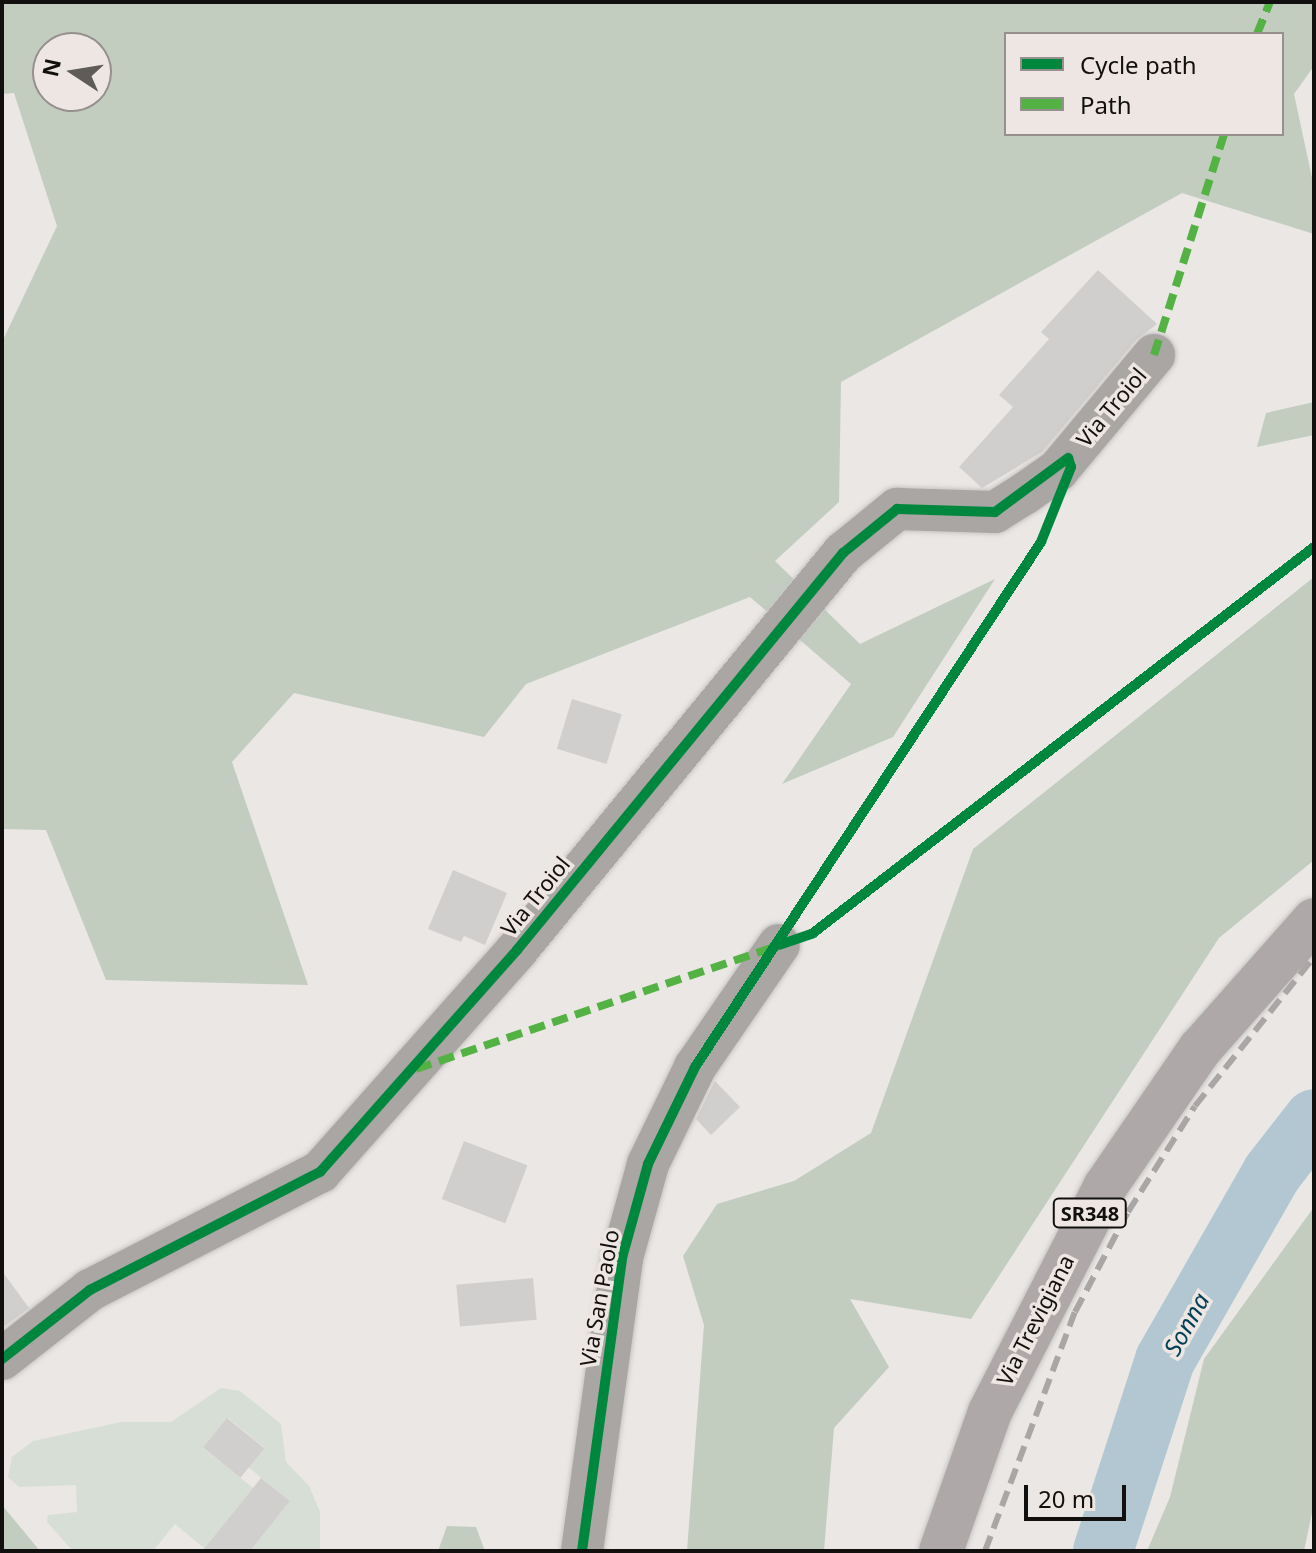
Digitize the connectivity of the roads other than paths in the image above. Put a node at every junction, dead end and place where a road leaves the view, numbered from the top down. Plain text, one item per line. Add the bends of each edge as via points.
1 (1154, 355) dead end
2 (1314, 920) edge
3 (779, 945) dead end
4 (2, 1359) edge
5 (582, 1551) edge
6 (941, 1551) edge

1 - 4 street, Via Troiol via 1058,470 1024,494 995,512 897,509 843,553 507,962 320,1172 90,1290
2 - 6 main road, Via Trevigiana / SR348 via 1200,1049 1105,1187 990,1412
3 - 5 street, Via San Paolo via 695,1067 648,1164 622,1258

